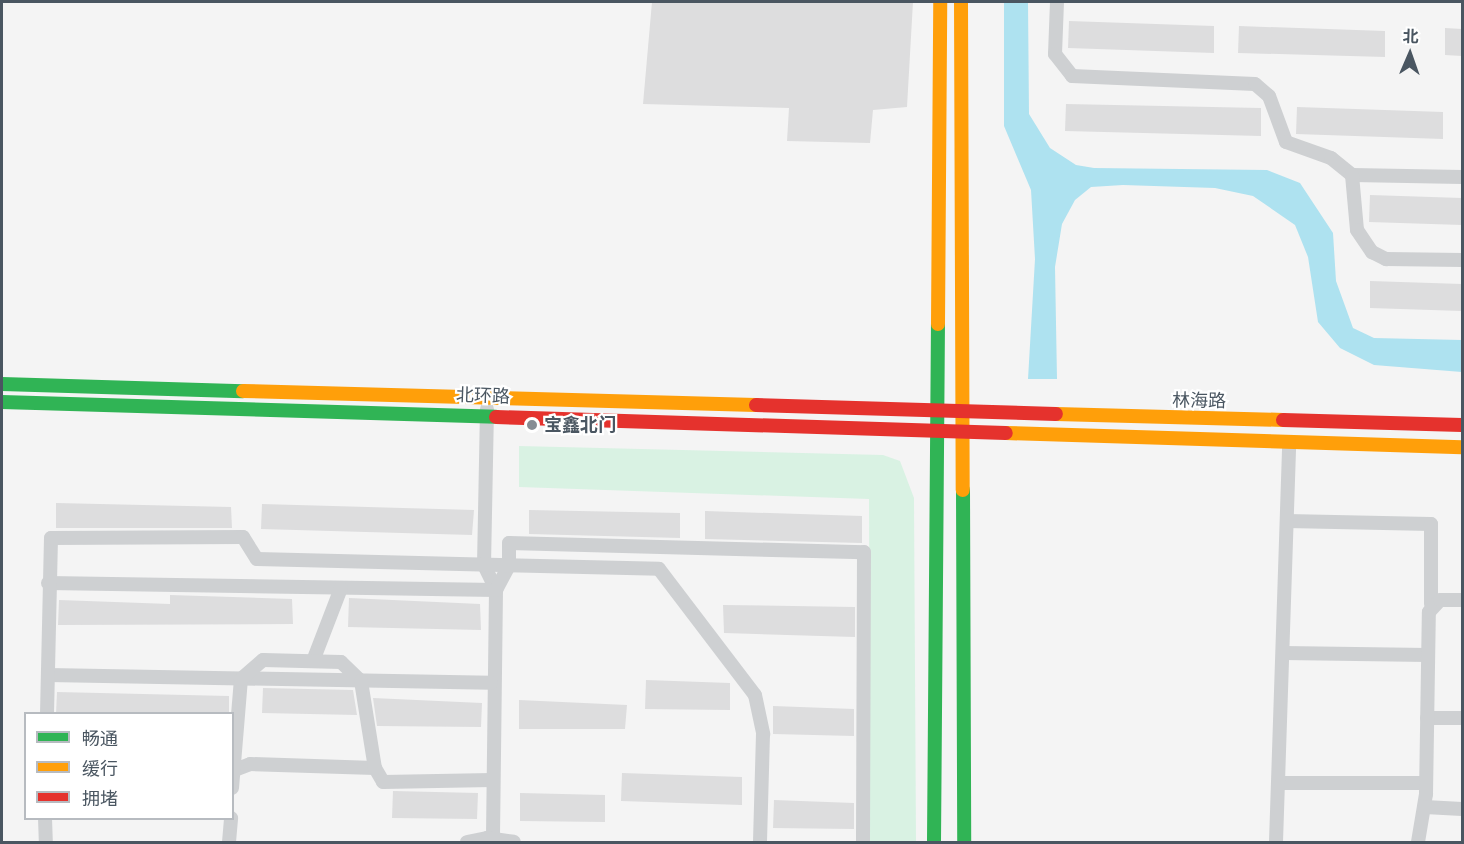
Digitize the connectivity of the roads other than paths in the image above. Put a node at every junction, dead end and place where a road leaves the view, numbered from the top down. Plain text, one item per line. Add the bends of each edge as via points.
1 (940, 2) edge
2 (961, 2) edge
3 (1057, 2) edge
4 (1352, 175) junction
5 (1462, 177) edge
6 (1462, 260) edge
7 (2, 384) edge
8 (488, 399) junction
9 (2, 402) edge
10 (935, 412) junction
11 (487, 414) junction
12 (963, 414) junction
13 (1462, 425) edge
14 (934, 428) junction
15 (963, 429) junction
16 (1289, 442) junction
17 (1462, 447) edge
18 (1287, 521) junction
19 (484, 565) junction
20 (509, 566) junction
21 (48, 583) junction
22 (341, 588) junction
23 (496, 590) junction
24 (1462, 600) edge
25 (1431, 604) junction
26 (1283, 653) junction
27 (1428, 655) junction
28 (313, 661) junction
29 (48, 675) junction
30 (241, 679) junction
31 (361, 681) junction
32 (491, 683) junction
33 (47, 712) edge
34 (1427, 718) junction
35 (1462, 718) edge
36 (234, 760) edge
37 (375, 768) junction
38 (234, 771) edge
39 (492, 780) junction
40 (1278, 783) junction
41 (1426, 783) junction
42 (1425, 807) junction
43 (1462, 809) edge
44 (45, 820) edge
45 (231, 820) edge
46 (493, 839) junction
47 (46, 843) edge
48 (229, 843) edge
49 (467, 843) edge
50 (514, 843) edge
51 (760, 843) edge
52 (863, 843) edge
53 (934, 843) edge
54 (964, 843) edge
55 (1276, 843) edge
56 (1418, 843) edge

1 - 10 main road
2 - 12 main road
3 - 4 street via 1055,54 1072,76 1255,84 1269,96 1286,142 1331,158
4 - 5 street
4 - 6 street via 1357,230 1372,252 1386,259
7 - 8 main road, 北环路
8 - 10 main road, 北环路
8 - 11 street
9 - 11 main road, 北环路
10 - 12 main road, 林海路
10 - 14 main road
11 - 14 main road, 北环路
11 - 19 street
12 - 13 main road, 林海路
12 - 15 main road
14 - 15 main road, 北环路
14 - 53 main road
15 - 16 main road, 林海路
15 - 54 main road
16 - 17 main road, 林海路
16 - 18 street
18 - 25 street via 1431,524
18 - 26 street
19 - 20 street
19 - 21 street via 257,559 243,537 51,538
19 - 23 street
20 - 23 street
20 - 51 street via 659,569 755,695 763,734
20 - 52 street via 509,543 864,552
21 - 22 street
21 - 29 street
22 - 23 street
22 - 28 street
23 - 32 street
24 - 25 street
25 - 27 street
26 - 27 street
26 - 40 street
27 - 34 street
28 - 30 street via 263,660
28 - 31 street via 341,662
29 - 30 street
29 - 33 street
30 - 31 street
30 - 36 street
31 - 32 street
31 - 37 street
32 - 39 street
34 - 35 street
34 - 41 street
37 - 38 street via 250,764
37 - 39 street via 383,782
39 - 46 street
40 - 41 street
40 - 55 street
41 - 42 street
42 - 43 street
42 - 56 street
44 - 47 street
45 - 48 street
46 - 49 street
46 - 50 street

